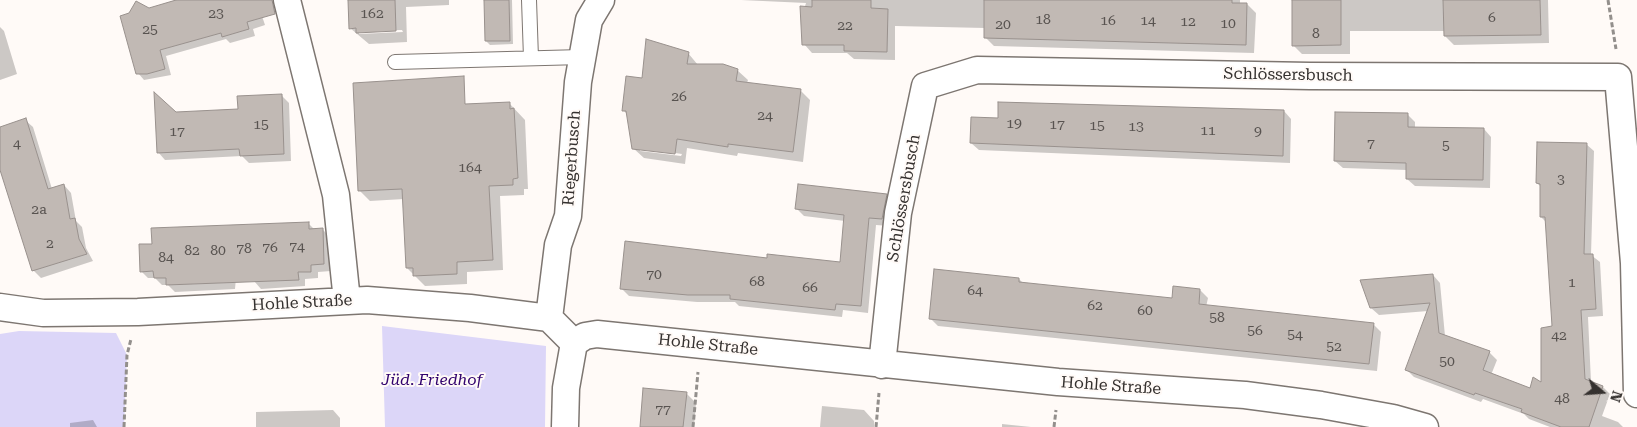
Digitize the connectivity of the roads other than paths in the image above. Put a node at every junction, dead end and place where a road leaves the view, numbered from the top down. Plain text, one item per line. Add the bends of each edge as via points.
1 (287, 0) edge
2 (529, 0) edge
3 (601, 0) edge
4 (582, 57) junction
5 (531, 58) junction
6 (395, 62) dead end
7 (347, 301) junction
8 (0, 308) edge
9 (548, 318) junction
10 (574, 343) junction
11 (882, 365) junction
12 (1637, 394) edge
13 (565, 427) edge
14 (1424, 427) edge

1 - 7 street via 336,195
2 - 5 lane
3 - 4 street, Riegerbusch via 589,20
4 - 5 lane
4 - 9 street, Riegerbusch via 568,216 558,245
5 - 6 lane
7 - 8 street, Hohle Straße via 138,312 43,313
7 - 9 street, Hohle Straße via 451,307
9 - 10 street
10 - 11 street, Hohle Straße via 585,336 597,334
10 - 13 street via 566,388
11 - 12 street, Schlössersbusch via 898,213 925,86 976,70 1618,77 1634,263
11 - 14 street, Hohle Straße via 1245,396 1322,405

